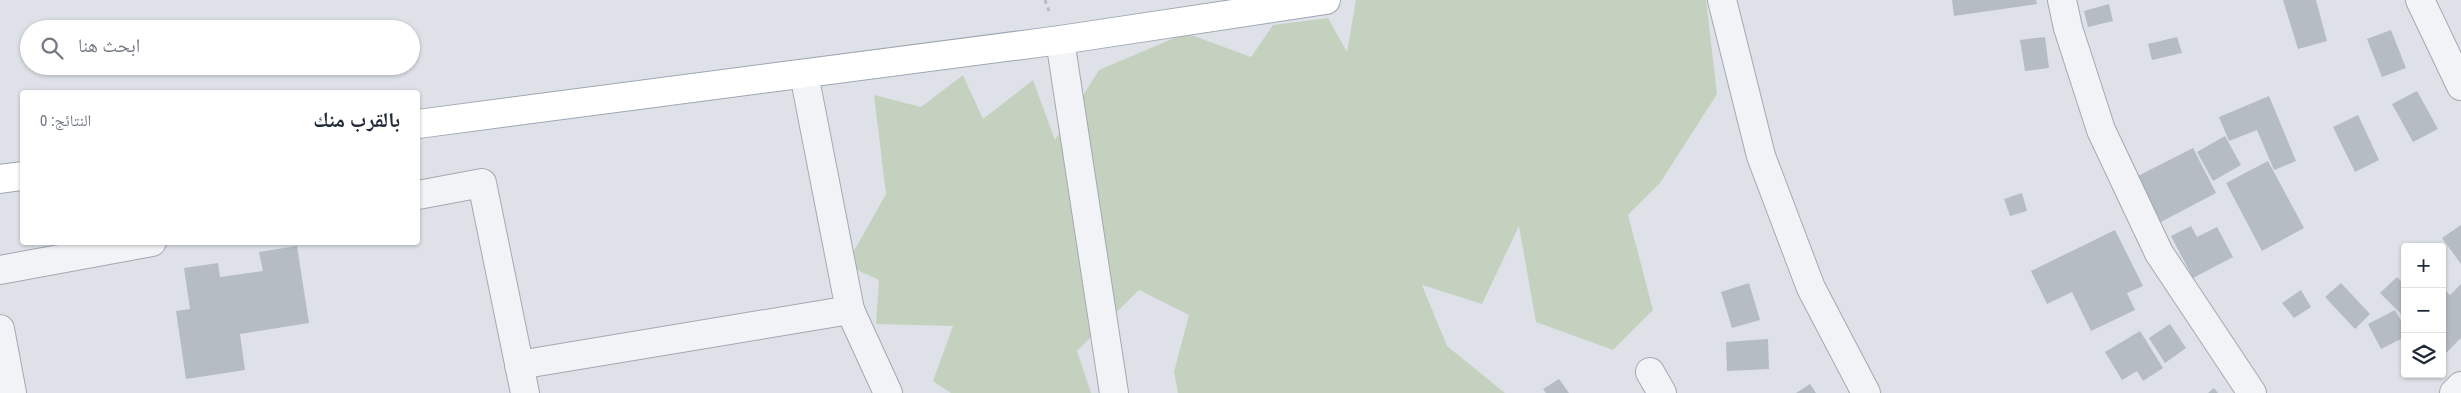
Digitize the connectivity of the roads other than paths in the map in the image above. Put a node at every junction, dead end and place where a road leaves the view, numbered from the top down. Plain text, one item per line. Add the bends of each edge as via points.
1 (1326, 0) edge
2 (1722, 0) edge
3 (2062, 0) edge
4 (2420, 0) edge
5 (1060, 40) junction
6 (804, 74) junction
7 (2461, 86) edge
8 (420, 124) edge
9 (20, 176) edge
10 (0, 179) edge
11 (420, 195) edge
12 (136, 245) edge
13 (0, 270) edge
14 (850, 310) junction
15 (0, 329) edge
16 (519, 365) junction
17 (2461, 386) edge
18 (12, 393) edge
19 (525, 393) edge
20 (888, 393) edge
21 (1114, 393) edge
22 (1866, 393) edge
23 (2252, 393) edge
24 (2454, 393) edge

1 - 5 main road
2 - 22 street via 1761,156 1811,288
3 - 23 street via 2101,130 2159,253
4 - 7 street
5 - 6 main road
5 - 21 street
6 - 8 main road
6 - 14 street
9 - 10 main road
11 - 16 street via 482,183
12 - 13 street
14 - 16 street
14 - 20 street
15 - 18 street
16 - 19 street
17 - 24 street

